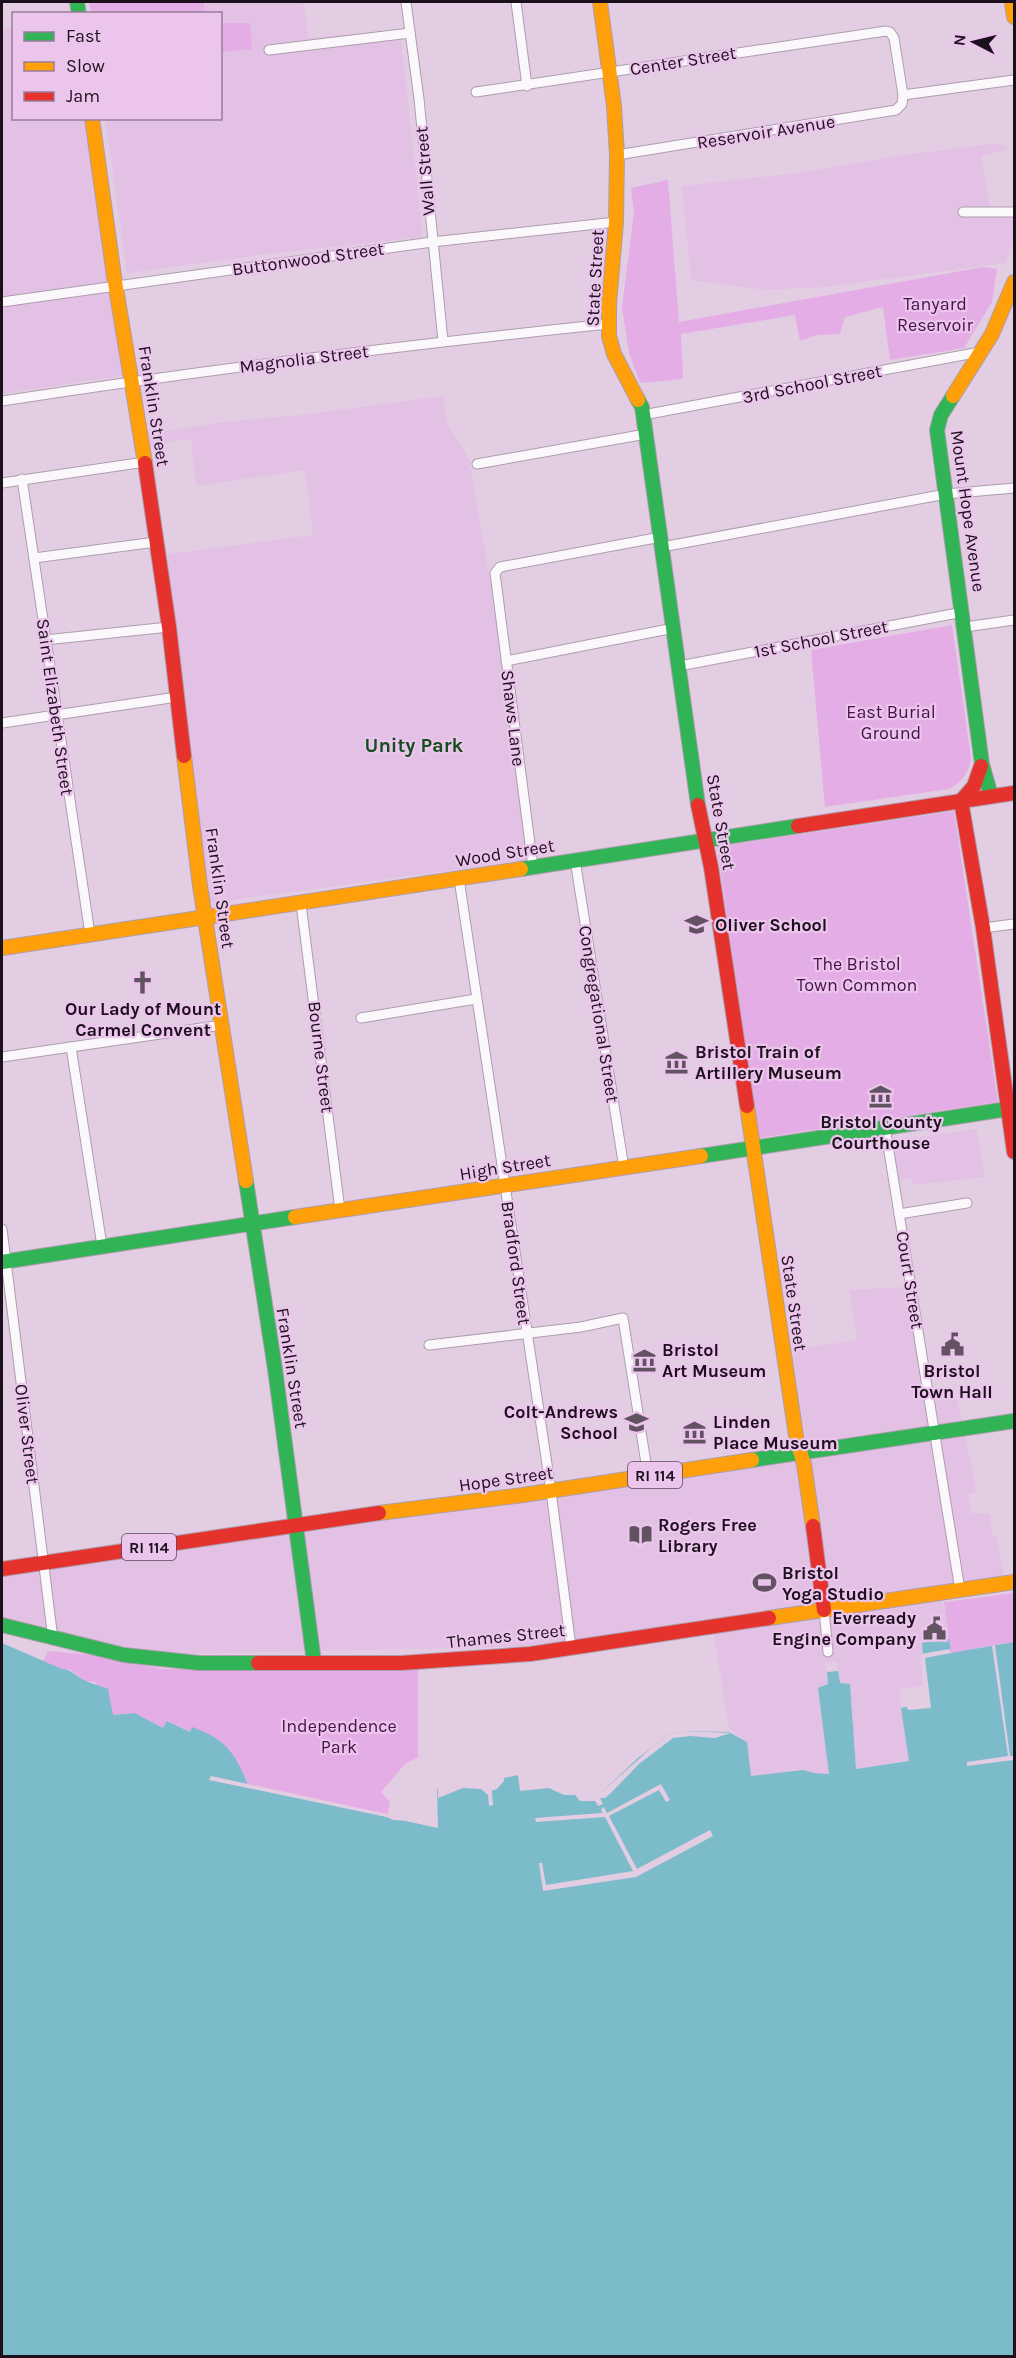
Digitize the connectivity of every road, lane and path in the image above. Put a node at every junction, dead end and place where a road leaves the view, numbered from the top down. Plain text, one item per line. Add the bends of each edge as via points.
1 (406, 2) edge
2 (516, 2) edge
3 (600, 2) edge
4 (410, 33) junction
5 (269, 50) dead end
6 (609, 72) junction
7 (1014, 80) edge
8 (527, 86) junction
9 (476, 92) dead end
10 (903, 95) junction
11 (92, 120) edge
12 (617, 155) junction
13 (963, 212) dead end
14 (1014, 212) edge
15 (616, 222) junction
16 (432, 242) junction
17 (1014, 282) edge
18 (116, 285) junction
19 (2, 302) edge
20 (608, 324) junction
21 (443, 342) junction
22 (980, 352) junction
23 (132, 381) junction
24 (2, 401) edge
25 (643, 415) junction
26 (646, 434) junction
27 (145, 462) junction
28 (477, 464) dead end
29 (22, 479) junction
30 (2, 483) edge
31 (1014, 488) edge
32 (946, 494) junction
33 (156, 542) junction
34 (662, 542) junction
35 (34, 558) junction
36 (963, 612) junction
37 (1014, 620) edge
38 (169, 627) junction
39 (965, 627) junction
40 (674, 628) junction
41 (45, 640) junction
42 (506, 661) junction
43 (679, 666) junction
44 (177, 697) junction
45 (56, 715) junction
46 (2, 723) edge
47 (982, 764) junction
48 (1014, 793) edge
49 (991, 796) junction
50 (961, 801) junction
51 (705, 840) junction
52 (575, 860) junction
53 (533, 867) junction
54 (459, 879) junction
55 (301, 904) junction
56 (205, 917) junction
57 (1014, 924) edge
58 (983, 928) junction
59 (90, 934) junction
60 (2, 948) edge
61 (476, 999) junction
62 (361, 1018) dead end
63 (222, 1025) junction
64 (71, 1047) junction
65 (2, 1057) edge
66 (1011, 1108) edge
67 (885, 1127) junction
68 (753, 1148) junction
69 (1014, 1152) edge
70 (624, 1168) junction
71 (505, 1185) junction
72 (967, 1203) dead end
73 (340, 1210) junction
74 (899, 1214) junction
75 (251, 1224) junction
76 (2, 1229) edge
77 (102, 1246) junction
78 (4, 1262) edge
79 (527, 1334) junction
80 (429, 1345) dead end
81 (1014, 1421) edge
82 (936, 1433) junction
83 (802, 1454) junction
84 (648, 1476) junction
85 (551, 1491) junction
86 (296, 1526) junction
87 (44, 1562) junction
88 (2, 1569) edge
89 (1014, 1582) edge
90 (960, 1590) junction
91 (824, 1610) junction
92 (2, 1625) edge
93 (53, 1639) junction
94 (571, 1647) junction
95 (828, 1652) dead end
96 (314, 1662) junction

1 - 4 street, Wall Street
2 - 8 street
3 - 6 street, State Street
4 - 5 street
4 - 16 street, Wall Street
6 - 8 street, Center Street
6 - 10 street, Center Street via 886,31 894,38
6 - 12 street, State Street
7 - 10 street
8 - 9 street, Center Street
10 - 12 street, Reservoir Avenue via 902,104 889,112
11 - 18 street, Franklin Street
12 - 15 street, State Street
13 - 14 street
15 - 16 street, Buttonwood Street
15 - 20 street, State Street
16 - 18 street, Buttonwood Street
16 - 21 street, Wall Street
17 - 22 street, Mount Hope Avenue via 1006,306
18 - 19 street, Buttonwood Street
18 - 23 street, Franklin Street
20 - 21 street, Magnolia Street
20 - 25 street, State Street via 612,348 639,399
21 - 23 street, Magnolia Street
22 - 25 street, 3rd School Street
22 - 32 street, Mount Hope Avenue via 938,424
23 - 24 street, Magnolia Street
23 - 27 street, Franklin Street
25 - 26 street, State Street
26 - 28 street
26 - 34 street, State Street
27 - 29 street
27 - 33 street, Franklin Street
29 - 30 street
29 - 35 street, Saint Elizabeth Street
31 - 32 street
32 - 34 street
32 - 36 street, Mount Hope Avenue
33 - 35 street
33 - 38 street, Franklin Street
34 - 40 street, State Street
34 - 42 street, Shaws Lane via 496,570
35 - 41 street, Saint Elizabeth Street
36 - 39 street, Mount Hope Avenue
36 - 43 street, 1st School Street
37 - 39 street
38 - 41 street
38 - 44 street, Franklin Street
39 - 47 street, Mount Hope Avenue
40 - 42 street
40 - 43 street, State Street
41 - 45 street, Saint Elizabeth Street
42 - 53 street, Shaws Lane
43 - 51 street, State Street
44 - 45 street
44 - 56 street, Franklin Street
45 - 46 street
45 - 59 street, Saint Elizabeth Street
47 - 49 street, Mount Hope Avenue
47 - 50 street via 974,786
48 - 49 street, Wood Street
49 - 50 street, Wood Street
50 - 51 street, Wood Street
50 - 58 street
51 - 52 street, Wood Street
51 - 68 street, State Street
52 - 53 street, Wood Street
52 - 70 street, Congregational Street
53 - 54 street, Wood Street
54 - 55 street, Wood Street
54 - 61 street, Bradford Street
55 - 56 street, Wood Street
55 - 73 street, Bourne Street
56 - 59 street, Wood Street
56 - 63 street, Franklin Street
57 - 58 street
58 - 66 street
59 - 60 street, Wood Street
61 - 62 street
61 - 71 street, Bradford Street
63 - 64 street
63 - 75 street, Franklin Street
64 - 65 street
64 - 77 street
66 - 67 street, High Street
66 - 69 street
67 - 68 street, High Street
67 - 74 street, Court Street
68 - 70 street, High Street
68 - 83 street, State Street via 797,1442
70 - 71 street, High Street
71 - 73 street, High Street
71 - 79 street, Bradford Street
72 - 74 street
73 - 75 street, High Street
74 - 82 street, Court Street
75 - 77 street, High Street
75 - 86 street, Franklin Street
76 - 78 street, Oliver Street
77 - 78 street, High Street
78 - 87 street, Oliver Street
79 - 80 street
79 - 84 street via 623,1318
79 - 85 street, Bradford Street
81 - 82 street, Hope Street / RI 114
82 - 83 street, Hope Street / RI 114
82 - 90 street, Court Street
83 - 84 street, Hope Street / RI 114
83 - 91 street, State Street
84 - 85 street, Hope Street / RI 114
85 - 86 street, Hope Street / RI 114
85 - 94 street, Bradford Street
86 - 87 street, Hope Street / RI 114
86 - 96 street, Franklin Street
87 - 88 street, Hope Street / RI 114
87 - 93 street, Oliver Street
89 - 90 street, Thames Street
90 - 91 street, Thames Street
91 - 94 street, Thames Street
91 - 95 street, State Street
92 - 93 street, Thames Street
93 - 96 street, Thames Street via 160,1660
94 - 96 street, Thames Street via 530,1654 401,1663

